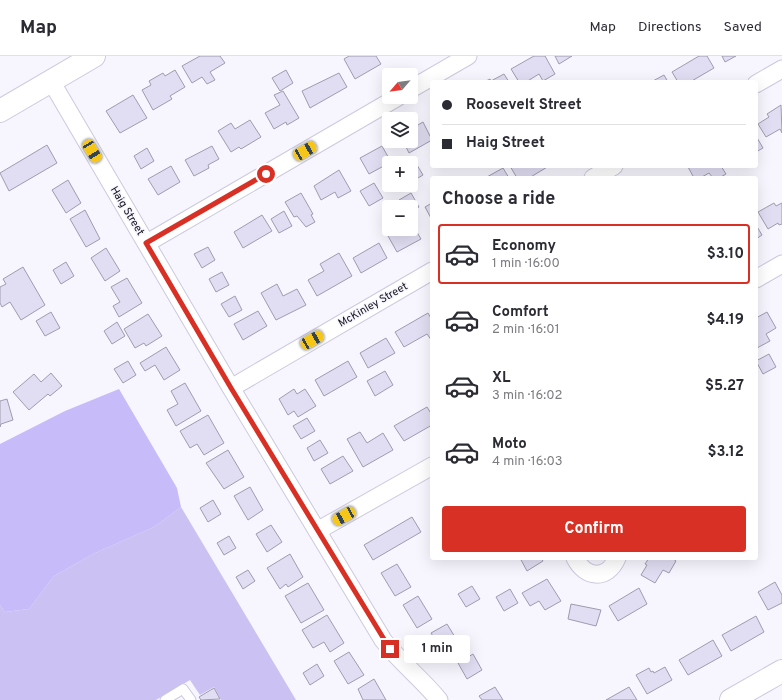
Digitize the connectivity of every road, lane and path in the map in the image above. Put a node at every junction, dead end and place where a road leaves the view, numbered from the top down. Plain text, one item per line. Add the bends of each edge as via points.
1 (94, 56) edge
2 (468, 56) edge
3 (782, 69) edge
4 (51, 81) junction
5 (758, 83) edge
6 (418, 85) edge
7 (386, 104) edge
8 (0, 110) edge
9 (610, 168) edge
10 (596, 176) edge
11 (146, 243) junction
12 (782, 264) edge
13 (430, 272) edge
14 (758, 278) edge
15 (231, 388) junction
16 (430, 467) edge
17 (317, 531) junction
18 (576, 560) edge
19 (616, 560) edge
20 (780, 676) edge
21 (165, 700) edge
22 (191, 700) edge
23 (440, 700) edge
24 (731, 700) edge

1 - 4 street
2 - 6 street
3 - 5 street
4 - 8 street
4 - 11 street, Haig Street
7 - 11 street
9 - 10 street
11 - 15 street, Haig Street
12 - 14 street
13 - 15 street, McKinley Street
15 - 17 street, Haig Street
16 - 17 street
17 - 23 street, Haig Street via 383,640
18 - 19 street via 589,574 599,574 608,570
20 - 24 street
21 - 22 lane via 184,689

